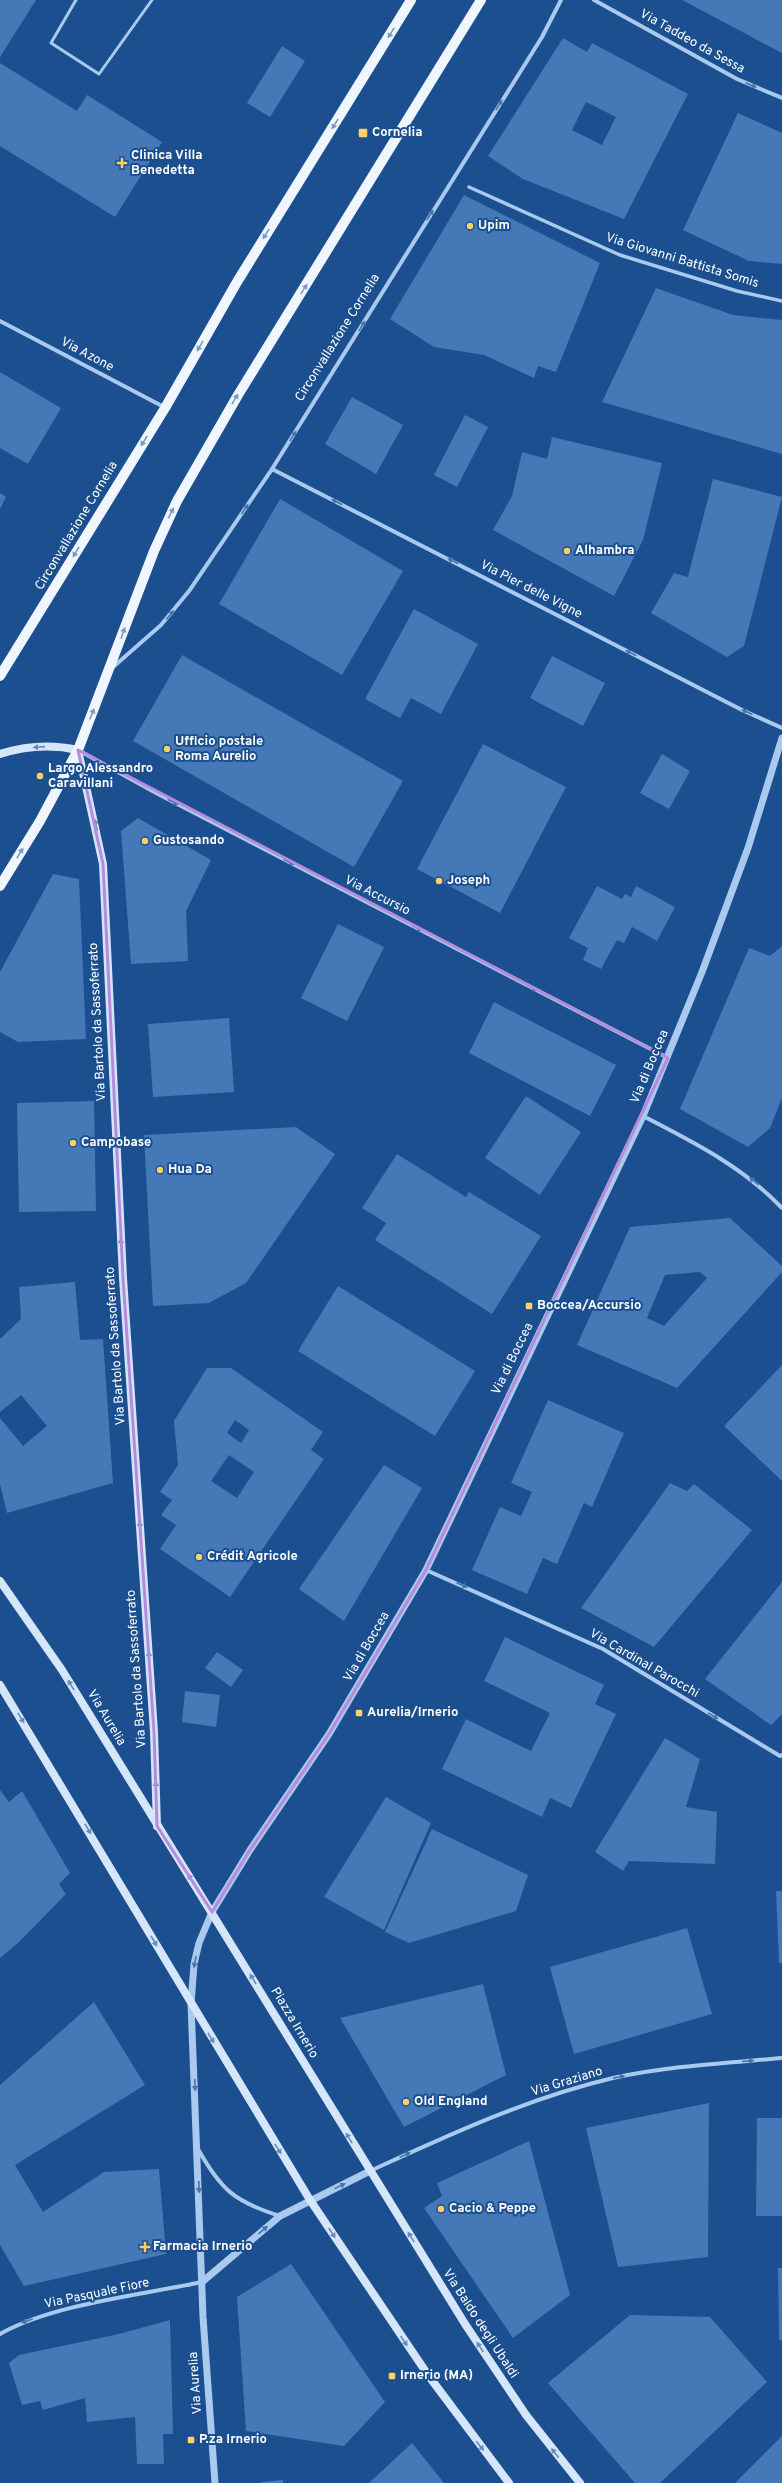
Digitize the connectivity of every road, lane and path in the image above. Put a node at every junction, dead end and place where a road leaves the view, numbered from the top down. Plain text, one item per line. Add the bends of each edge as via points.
1 (76, 0) edge
2 (152, 0) edge
3 (411, 0) edge
4 (481, 0) edge
5 (562, 0) edge
6 (594, 0) edge
7 (782, 98) edge
8 (469, 187) dead end
9 (782, 300) edge
10 (0, 321) edge
11 (165, 408) junction
12 (272, 469) junction
13 (110, 670) junction
14 (0, 676) edge
15 (782, 728) edge
16 (782, 738) edge
17 (78, 750) junction
18 (0, 754) edge
19 (0, 886) edge
20 (668, 1058) junction
21 (643, 1116) junction
22 (782, 1208) edge
23 (426, 1570) junction
24 (0, 1581) edge
25 (0, 1685) edge
26 (781, 1756) edge
27 (157, 1826) junction
28 (212, 1912) junction
29 (191, 2004) junction
30 (782, 2058) edge
31 (197, 2148) junction
32 (370, 2171) junction
33 (310, 2200) junction
34 (280, 2216) junction
35 (202, 2282) junction
36 (0, 2334) edge
37 (215, 2483) edge
38 (509, 2483) edge
39 (580, 2483) edge

1 - 2 lane via 51,43 99,74
3 -> 11 main road, Circonvallazione Cornelia via 237,282
13 -> 4 main road, Circonvallazione Cornelia via 132,605 164,528 200,460
12 -> 5 street, Circonvallazione Cornelia
6 -> 7 street, Via Taddeo da Sessa via 737,79
8 - 9 street, Via Giovanni Battista Somis via 620,255 737,291
10 - 11 street, Via Azone
11 -> 14 main road, Circonvallazione Cornelia
13 -> 12 street, Circonvallazione Cornelia via 143,643 174,609
15 -> 12 street, Via Pier delle Vigne via 742,710
17 -> 13 main road, Circonvallazione Cornelia
16 - 20 street, Via di Boccea via 748,848
17 -> 18 main road via 37,747
19 -> 17 main road, Circonvallazione Cornelia via 40,821
17 -> 20 street, Via Accursio
27 -> 17 main road, Via Bartolo da Sassoferrato via 154,1732 123,1278 103,864
20 - 21 street, Via di Boccea
22 -> 21 street via 764,1189 732,1165
21 - 23 street, Via di Boccea
23 -> 26 street, Via Cardinal Parocchi via 603,1649
23 - 28 street, Via di Boccea via 329,1734 250,1850
27 -> 24 main road, Via Aurelia via 62,1670
25 -> 29 main road
28 -> 27 main road, Via Aurelia
28 -> 29 street via 199,1943 194,1964
32 -> 28 main road, Piazza Irnerio
29 -> 31 street
29 -> 33 main road
32 -> 30 street, Via Graziano via 462,2128 606,2080 656,2070
31 - 34 street via 210,2171 236,2199
31 -> 35 street
33 -> 32 street
39 -> 32 main road, Via Baldo degli Ubaldi via 512,2395
33 - 34 street
33 -> 38 main road via 428,2375
35 -> 34 street
35 -> 36 street, Via Pasquale Fiore via 63,2310 22,2323
35 - 37 street, Via Aurelia

